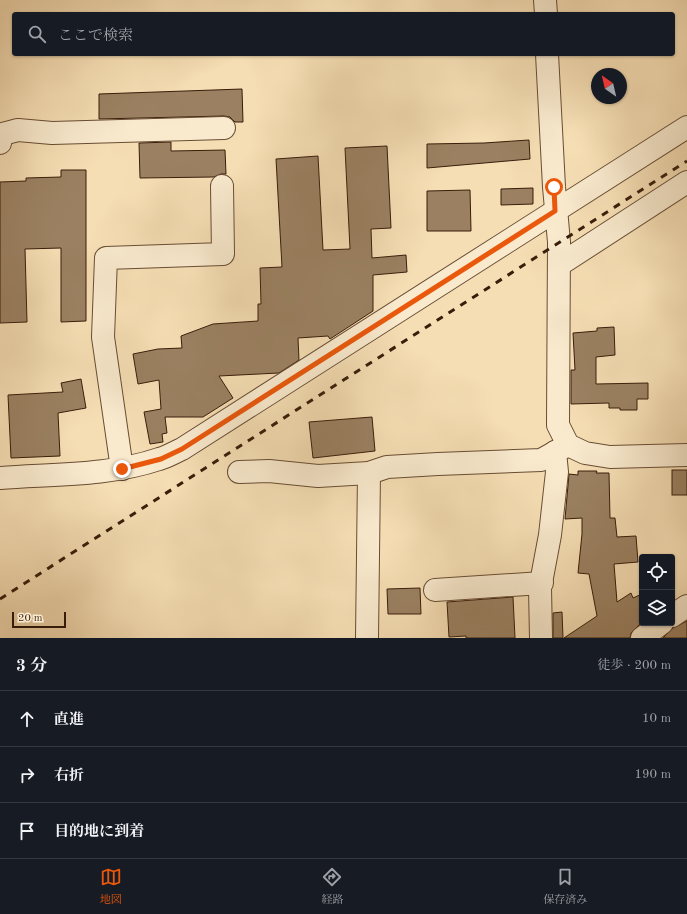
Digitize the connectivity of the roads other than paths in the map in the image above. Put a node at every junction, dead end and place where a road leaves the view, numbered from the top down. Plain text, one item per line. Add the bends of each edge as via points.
1 (545, 0) edge
2 (546, 12) edge
3 (548, 56) edge
4 (687, 127) edge
5 (224, 128) dead end
6 (0, 143) edge
7 (687, 182) edge
8 (222, 186) dead end
9 (555, 211) junction
10 (559, 265) junction
11 (562, 448) junction
12 (687, 455) edge
13 (122, 469) junction
14 (239, 472) dead end
15 (369, 473) junction
16 (0, 478) edge
17 (542, 583) junction
18 (435, 590) dead end
19 (687, 606) edge
20 (675, 614) edge
21 (658, 626) edge
22 (367, 638) edge
23 (541, 638) edge
24 (642, 638) edge

1 - 2 street
3 - 9 street
4 - 9 street
5 - 6 street via 52,132 18,130 2,134
7 - 10 street
8 - 13 street via 223,254 106,258 103,337
9 - 10 street
9 - 13 street via 182,449 161,459
10 - 11 street via 558,425
11 - 12 street via 610,457
11 - 15 street via 541,460 387,467
11 - 17 street
13 - 16 street
14 - 15 street via 269,471 318,476
15 - 22 street
17 - 18 street
17 - 23 street
19 - 20 street
21 - 24 street

